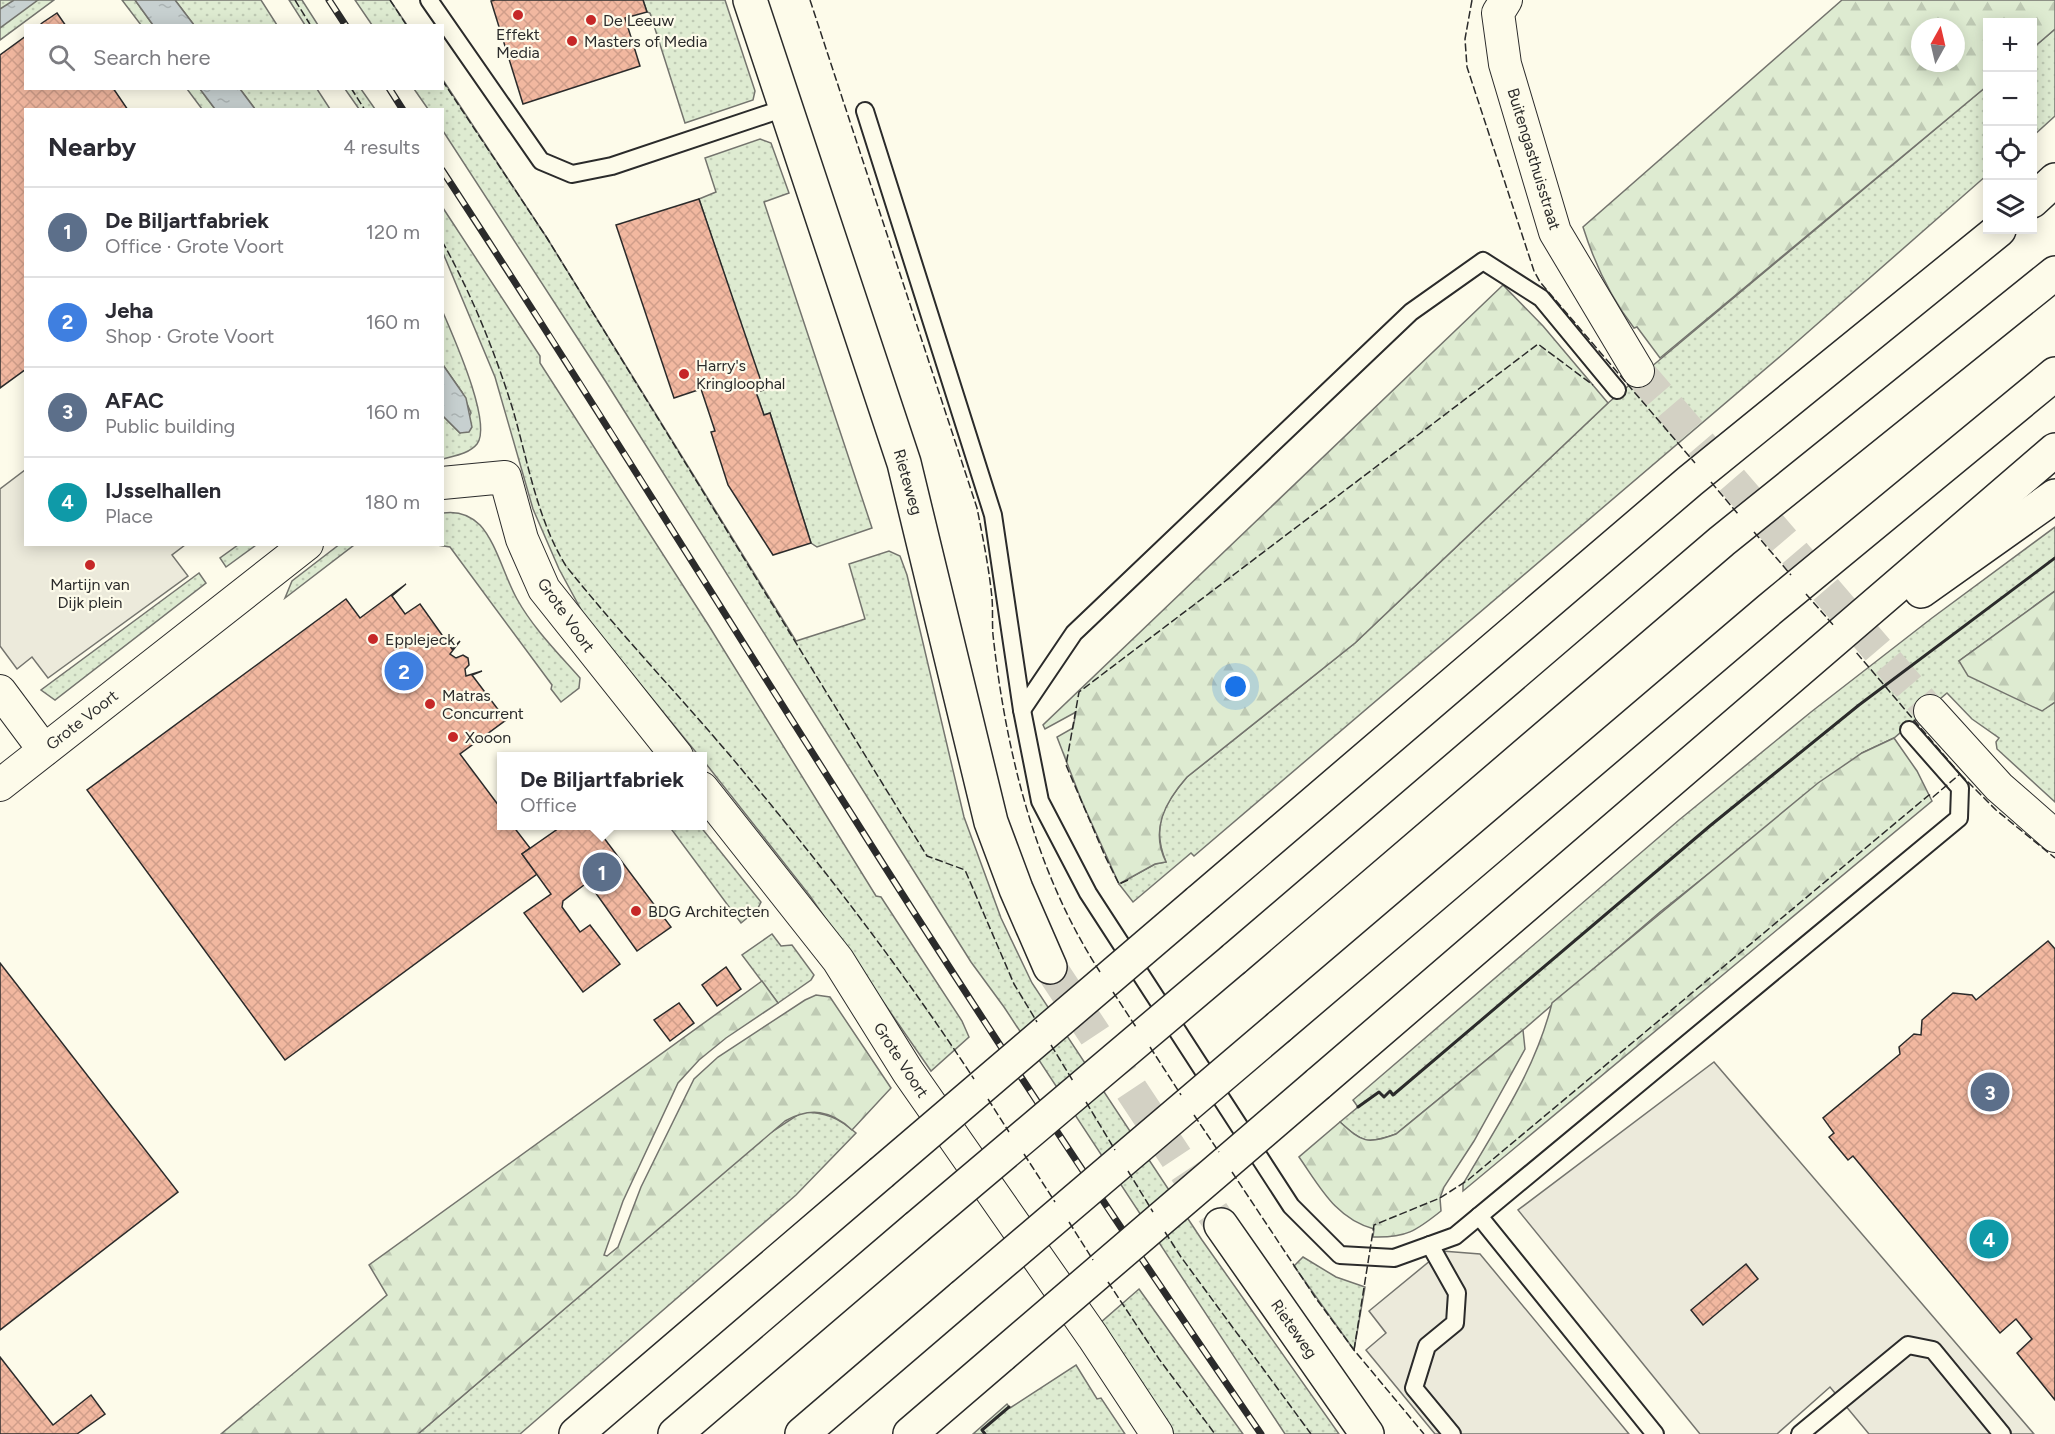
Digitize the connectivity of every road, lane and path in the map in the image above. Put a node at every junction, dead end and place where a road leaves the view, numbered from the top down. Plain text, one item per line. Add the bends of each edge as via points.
1 (429, 0) edge
2 (750, 0) edge
3 (1506, 0) edge
4 (785, 108) junction
5 (865, 111) dead end
6 (2055, 180) edge
7 (2055, 187) edge
8 (2037, 197) edge
9 (2037, 199) edge
10 (1994, 234) edge
11 (2055, 273) edge
12 (2055, 374) edge
13 (1628, 381) joint
14 (2055, 450) edge
15 (444, 483) edge
16 (2055, 496) edge
17 (304, 546) edge
18 (0, 692) edge
19 (1770, 697) junction
20 (1022, 710) junction
21 (1920, 720) joint
22 (44, 750) junction
23 (674, 752) edge
24 (0, 785) edge
25 (707, 794) edge
26 (2055, 836) edge
27 (1050, 967) tunnel mouth
28 (1479, 1216) junction
29 (1221, 1225) tunnel mouth
30 (1430, 1245) junction
31 (576, 1434) edge
32 (675, 1434) edge
33 (802, 1434) edge
34 (910, 1434) edge
35 (1157, 1434) edge
36 (1367, 1434) edge
37 (1452, 1434) edge
38 (1655, 1434) edge
39 (1800, 1434) edge
40 (2002, 1434) edge

1 - 4 lane via 541,161 572,174 612,166
2 - 4 main road, Rieteweg
3 - 13 street, Buitengasthuisstraat via 1498,13 1505,64 1554,232
4 - 27 main road, Rieteweg via 904,463 992,822
5 - 20 lane via 993,515
6 - 8 main road
7 - 9 main road
10 - 31 main road, bridge via 1690,481
11 - 32 main road, bridge via 1722,541
12 - 33 main road, bridge via 1761,617
13 - 20 lane via 1541,298 1483,261 1411,312 1074,633
14 - 19 main road
15 - 23 street, Grote Voort via 505,477 522,539 544,589
16 - 19 main road
17 - 22 street, Grote Voort
18 - 22 street
19 - 34 main road, bridge
20 - 30 lane via 1040,801 1088,893 1291,1206 1340,1255 1394,1258
21 - 26 street
21 - 28 lane via 1960,788 1959,818
22 - 24 street, Grote Voort
25 - 35 street, Grote Voort via 838,960 908,1072
28 - 30 lane via 1455,1236
28 - 38 lane
29 - 36 main road, Rieteweg
30 - 37 lane via 1457,1293 1455,1323 1427,1346 1414,1388
39 - 40 lane via 1908,1345 1933,1350

